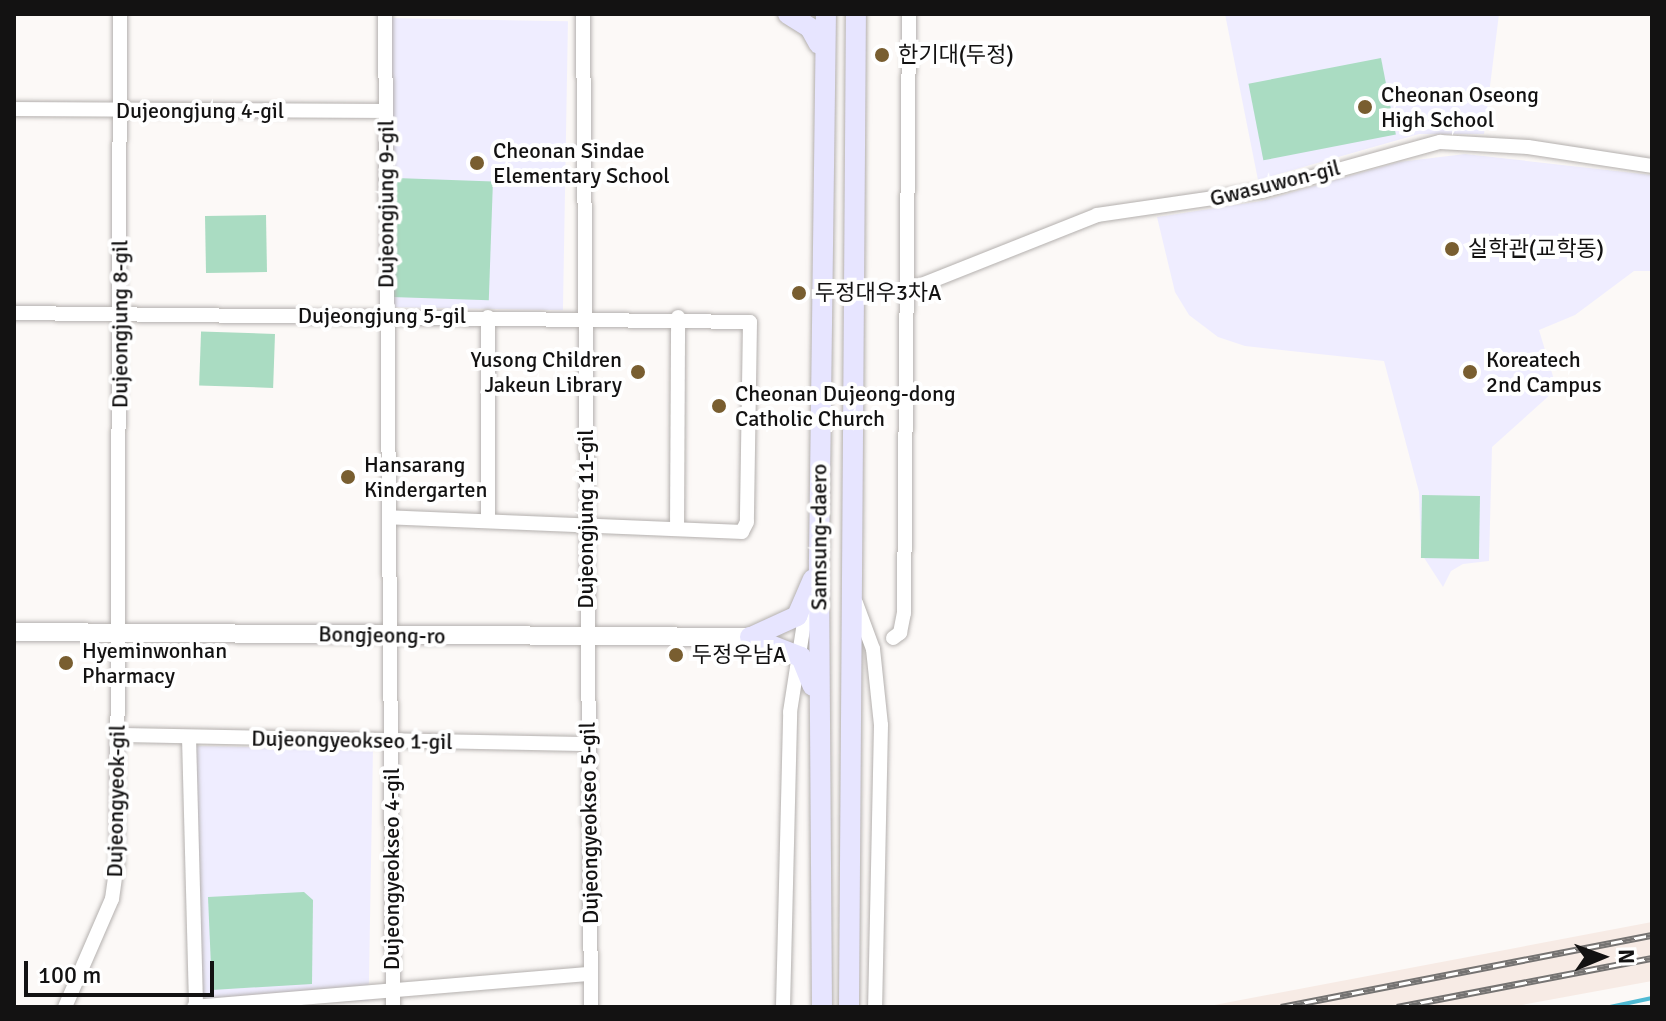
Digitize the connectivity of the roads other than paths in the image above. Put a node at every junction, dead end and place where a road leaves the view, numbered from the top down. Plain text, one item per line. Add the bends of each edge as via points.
1 (120, 14) edge
2 (385, 14) edge
3 (583, 14) edge
4 (788, 14) edge
5 (819, 14) edge
6 (826, 14) edge
7 (859, 14) edge
8 (909, 14) edge
9 (821, 51) junction
10 (14, 109) edge
11 (120, 111) junction
12 (385, 111) junction
13 (1652, 166) edge
14 (909, 290) junction
15 (14, 313) edge
16 (120, 314) junction
17 (387, 316) junction
18 (488, 317) junction
19 (678, 317) junction
20 (585, 319) junction
21 (389, 517) junction
22 (488, 521) junction
23 (586, 525) junction
24 (677, 529) junction
25 (819, 560) junction
26 (852, 588) junction
27 (808, 600) junction
28 (14, 632) edge
29 (119, 633) junction
30 (390, 634) junction
31 (750, 637) junction
32 (893, 638) dead end
33 (587, 640) junction
34 (801, 657) junction
35 (819, 711) junction
36 (117, 735) junction
37 (189, 737) junction
38 (391, 741) junction
39 (588, 744) junction
40 (590, 974) junction
41 (393, 990) junction
42 (65, 1007) edge
43 (195, 1007) edge
44 (393, 1007) edge
45 (591, 1007) edge
46 (783, 1007) edge
47 (822, 1007) edge
48 (849, 1007) edge
49 (875, 1007) edge

1 - 11 street, Dujeongjung 8-gil
2 - 12 street, Dujeongjung 9-gil
3 - 20 street, Dujeongjung 11-gil
4 - 9 main road via 810,28
5 - 9 main road
6 - 9 main road, Samsung-daero
7 - 26 main road, Samsung-daero
8 - 14 street
9 - 25 main road, Samsung-daero
10 - 11 street, Dujeongjung 4-gil
11 - 12 street, Dujeongjung 4-gil
11 - 16 street, Dujeongjung 8-gil
12 - 17 street, Dujeongjung 9-gil
13 - 14 street, Gwasuwon-gil via 1528,147 1440,142 1262,191 1097,215
14 - 32 street via 904,613 900,633
15 - 16 street, Dujeongjung 5-gil
16 - 17 street, Dujeongjung 5-gil
16 - 29 street, Dujeongjung 8-gil
17 - 18 street, Dujeongjung 5-gil
17 - 21 street, Dujeongjung 9-gil
18 - 20 street, Dujeongjung 5-gil
18 - 22 street
19 - 20 street, Dujeongjung 5-gil
19 - 24 street
19 - 24 street, Dujeongjung 5-gil via 750,322 747,522 742,532
20 - 23 street, Dujeongjung 11-gil
21 - 22 street
21 - 30 street, Dujeongjung 9-gil
22 - 23 street
23 - 24 street
23 - 33 street, Dujeongjung 11-gil
25 - 27 main road
25 - 35 main road, Samsung-daero
26 - 48 main road, Samsung-daero
26 - 49 street via 873,649 881,725
27 - 31 main road via 781,626
27 - 34 street
28 - 29 street, Bongjeong-ro
29 - 30 street, Bongjeong-ro
29 - 36 street, Dujeongyeok-gil
30 - 33 street, Bongjeong-ro
30 - 38 street, Dujeongyeokseo 4-gil
31 - 33 street, Bongjeong-ro
31 - 34 main road via 777,643
33 - 39 street, Dujeongyeokseo 5-gil
34 - 35 main road
34 - 46 street via 790,712
35 - 47 main road, Samsung-daero
36 - 37 street, Dujeongyeokseo 1-gil
36 - 42 street, Dujeongyeok-gil via 112,899
37 - 38 street, Dujeongyeokseo 1-gil
37 - 43 street
38 - 39 street, Dujeongyeokseo 1-gil
38 - 41 street, Dujeongyeokseo 4-gil
39 - 40 street, Dujeongyeokseo 5-gil
40 - 41 street
40 - 45 street, Dujeongyeokseo 5-gil
41 - 43 street
41 - 44 street, Dujeongyeokseo 4-gil

